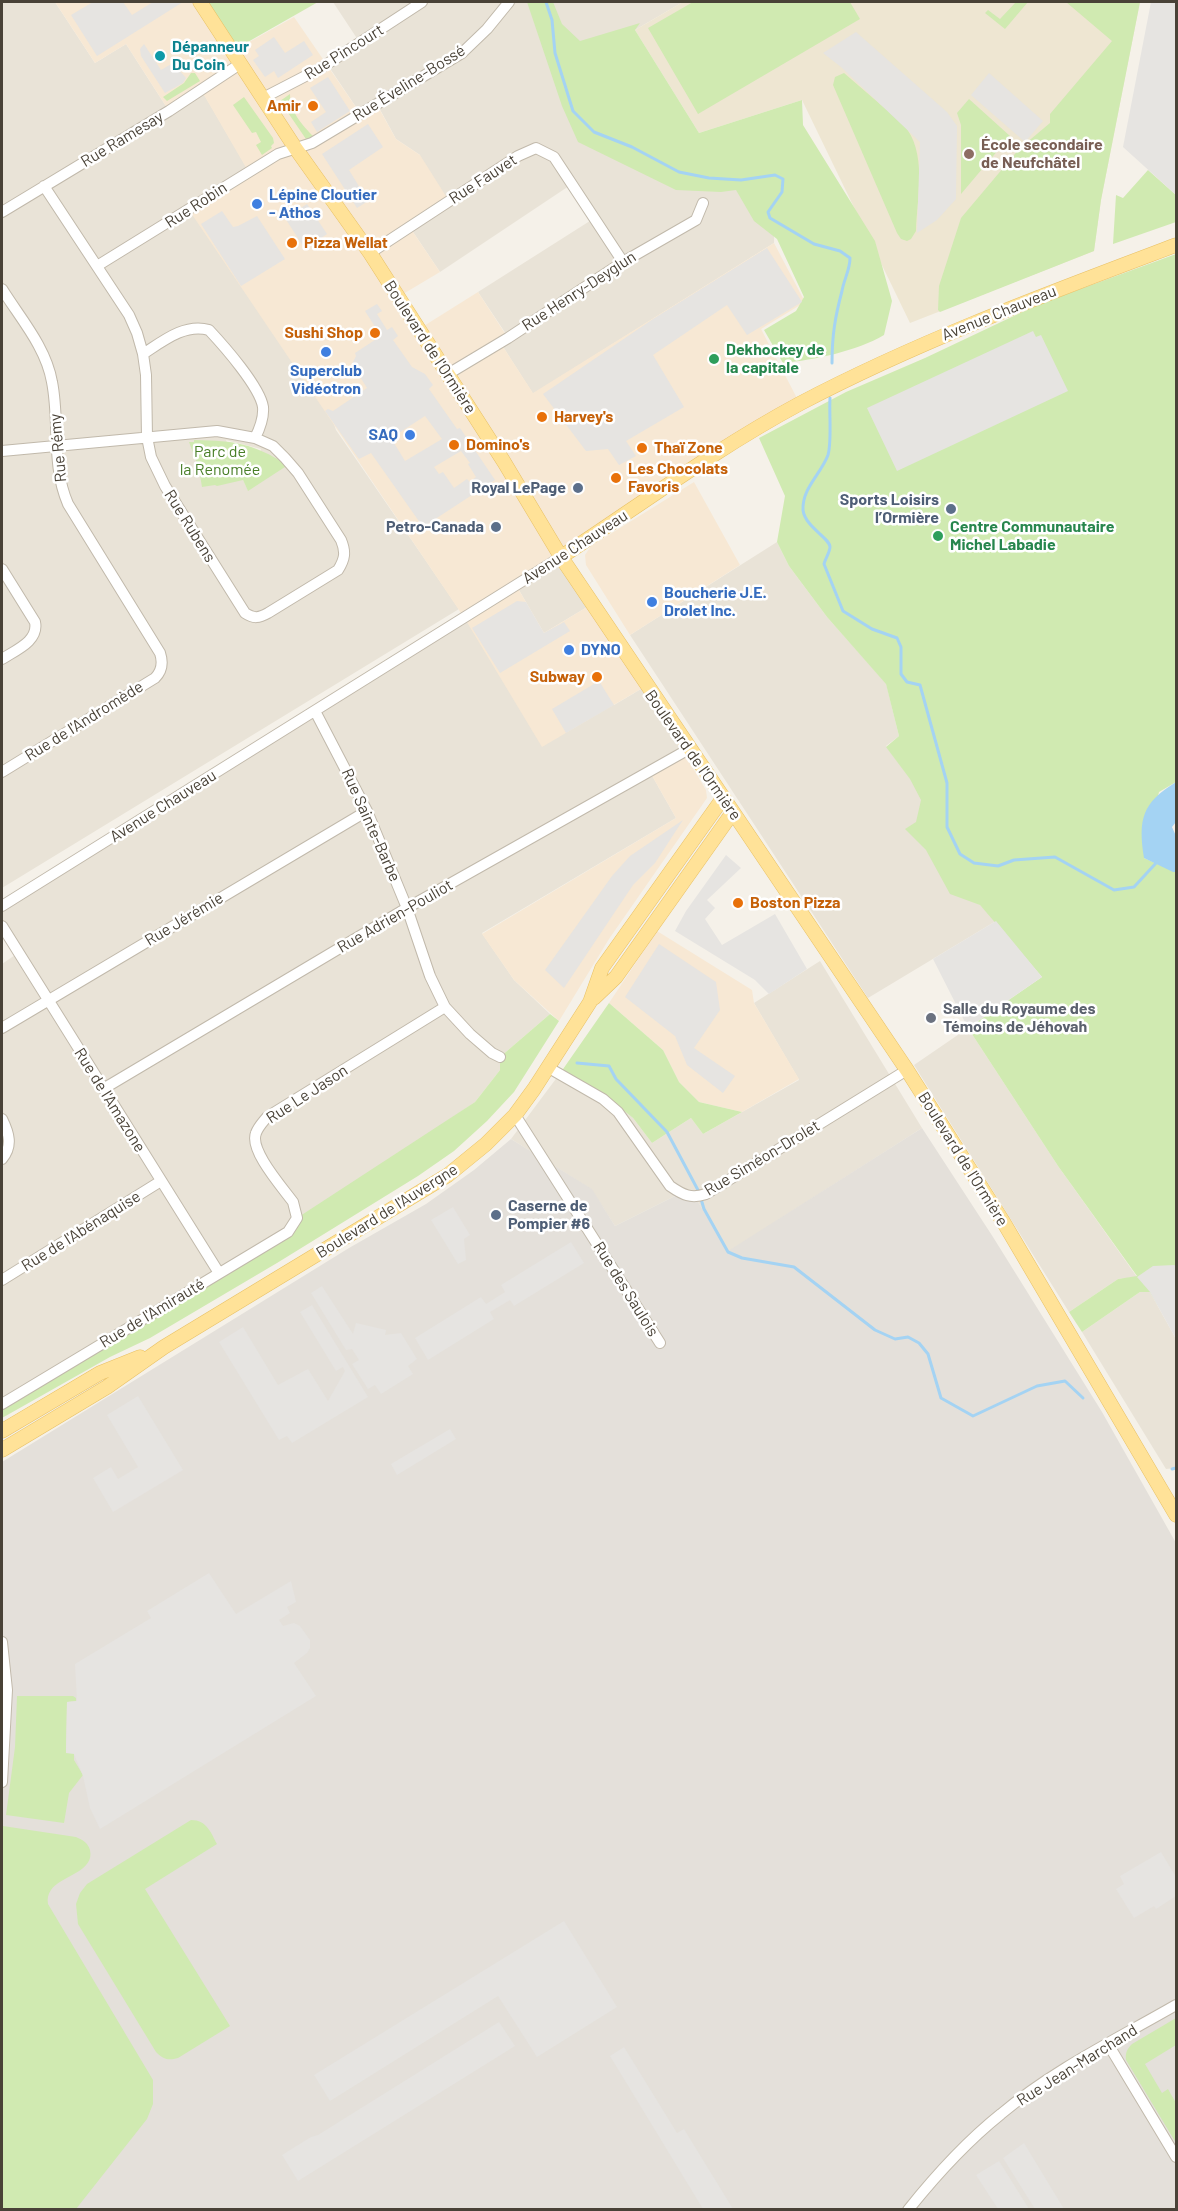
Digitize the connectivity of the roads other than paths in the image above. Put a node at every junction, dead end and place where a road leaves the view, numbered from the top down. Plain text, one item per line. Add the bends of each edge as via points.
1 (200, 2) edge
2 (422, 2) edge
3 (509, 2) edge
4 (240, 64) junction
5 (263, 98) junction
6 (296, 149) junction
7 (44, 186) junction
8 (703, 203) dead end
9 (2, 212) edge
10 (1176, 245) edge
11 (370, 253) junction
12 (623, 262) junction
13 (97, 266) junction
14 (2, 289) edge
15 (143, 354) junction
16 (448, 374) junction
17 (147, 437) junction
18 (255, 438) junction
19 (57, 446) junction
20 (2, 451) edge
21 (561, 557) junction
22 (2, 569) edge
23 (2, 659) edge
24 (162, 666) joint
25 (315, 711) junction
26 (689, 749) junction
27 (2, 772) edge
28 (723, 798) junction
29 (367, 811) junction
30 (733, 812) junction
31 (2, 906) edge
32 (407, 908) junction
33 (2, 926) edge
34 (48, 1000) junction
35 (590, 1002) junction
36 (444, 1007) junction
37 (2, 1028) edge
38 (500, 1057) dead end
39 (549, 1068) junction
40 (907, 1070) junction
41 (103, 1089) junction
42 (515, 1115) junction
43 (2, 1119) edge
44 (2, 1159) edge
45 (161, 1181) junction
46 (297, 1218) joint
47 (219, 1273) junction
48 (2, 1280) edge
49 (660, 1343) dead end
50 (164, 1347) junction
51 (2, 1404) edge
52 (2, 1431) edge
53 (2, 1450) edge
54 (1176, 1515) edge
55 (2, 1642) edge
56 (2, 1782) edge
57 (1176, 2005) edge
58 (1108, 2044) junction
59 (1176, 2157) edge
60 (908, 2210) edge

1 - 4 main road, Boulevard de l'Ormière
2 - 5 street, Rue Pincourt via 321,68
3 - 6 street, Rue Éveline-Bossé via 462,53
4 - 5 main road, Boulevard de l'Ormière
4 - 7 street, Rue Ramesay
5 - 6 main road, Boulevard de l'Ormière
6 - 11 main road, Boulevard de l'Ormière
6 - 13 street, Rue Robin via 278,154
7 - 9 street, Rue Ramesay
7 - 13 street, Rue Rubens
8 - 12 street, Rue Henry-Deyglun via 696,220
10 - 21 main road, Avenue Chauveau via 934,339 810,399 716,454
11 - 12 street, Rue Fauvet via 536,148 554,157
11 - 16 main road, Boulevard de l'Ormière
12 - 16 street, Rue Henry-Deyglun
13 - 15 street, Rue Rubens via 129,315
14 - 19 street, Rue Rémy via 43,353 52,379
15 - 17 street, Rue Rubens
15 - 18 street via 164,339 191,328 209,330 252,383 262,404 263,415
16 - 21 main road, Boulevard de l'Ormière
17 - 18 street via 217,431
17 - 18 street, Rue Rubens via 151,457 165,486 240,606 259,618 338,570 345,549 298,473 273,446
17 - 19 street
19 - 20 street
19 - 24 street, Rue Rémy via 61,489 68,504 160,653
21 - 25 street, Avenue Chauveau
21 - 26 main road, Boulevard de l'Ormière
22 - 23 street via 36,628 29,641
24 - 27 street, Rue de l'Andromède via 155,678
25 - 29 street, Rue Sainte-Barbe
25 - 31 street, Avenue Chauveau
26 - 28 main road, Boulevard de l'Ormière
26 - 32 street, Rue Adrien-Pouliot
28 - 30 main road, Boulevard de l'Ormière
28 - 35 main road, Boulevard de l'Auvergne via 602,968
29 - 32 street, Rue Sainte-Barbe
29 - 34 street, Rue Jérémie
30 - 35 main road, Boulevard de l'Auvergne via 616,977
30 - 40 main road, Boulevard de l'Ormière
32 - 36 street, Rue Sainte-Barbe
32 - 41 street, Rue Adrien-Pouliot
33 - 34 street, Rue de l'Amazone
34 - 37 street, Rue Jérémie
34 - 41 street, Rue de l'Amazone
35 - 39 main road, Boulevard de l'Auvergne
36 - 38 street, Rue Sainte-Barbe
36 - 46 street, Rue Le Jason via 261,1124 255,1141 258,1152 293,1202
39 - 40 street, Rue Siméon-Drolet via 618,1112 670,1186 679,1192 701,1195
39 - 42 main road, Boulevard de l'Auvergne
40 - 54 main road, Boulevard de l'Ormière via 1009,1231
41 - 45 street, Rue de l'Amazone
42 - 49 street, Rue des Saulois
42 - 50 main road, Boulevard de l'Auvergne via 448,1175
43 - 44 street via 10,1140
45 - 47 street, Rue de l'Amazone
45 - 48 street, Rue de l'Abénaquise
46 - 47 street, Rue de l'Amirauté via 288,1232
47 - 51 street, Rue de l'Amirauté
50 - 52 main road, Boulevard de l'Auvergne via 100,1373
50 - 53 main road, Boulevard de l'Auvergne
55 - 56 street via 7,1690
57 - 58 street, Rue Jean-Marchand
58 - 59 street
58 - 60 street, Rue Jean-Marchand via 1002,2113 949,2162

